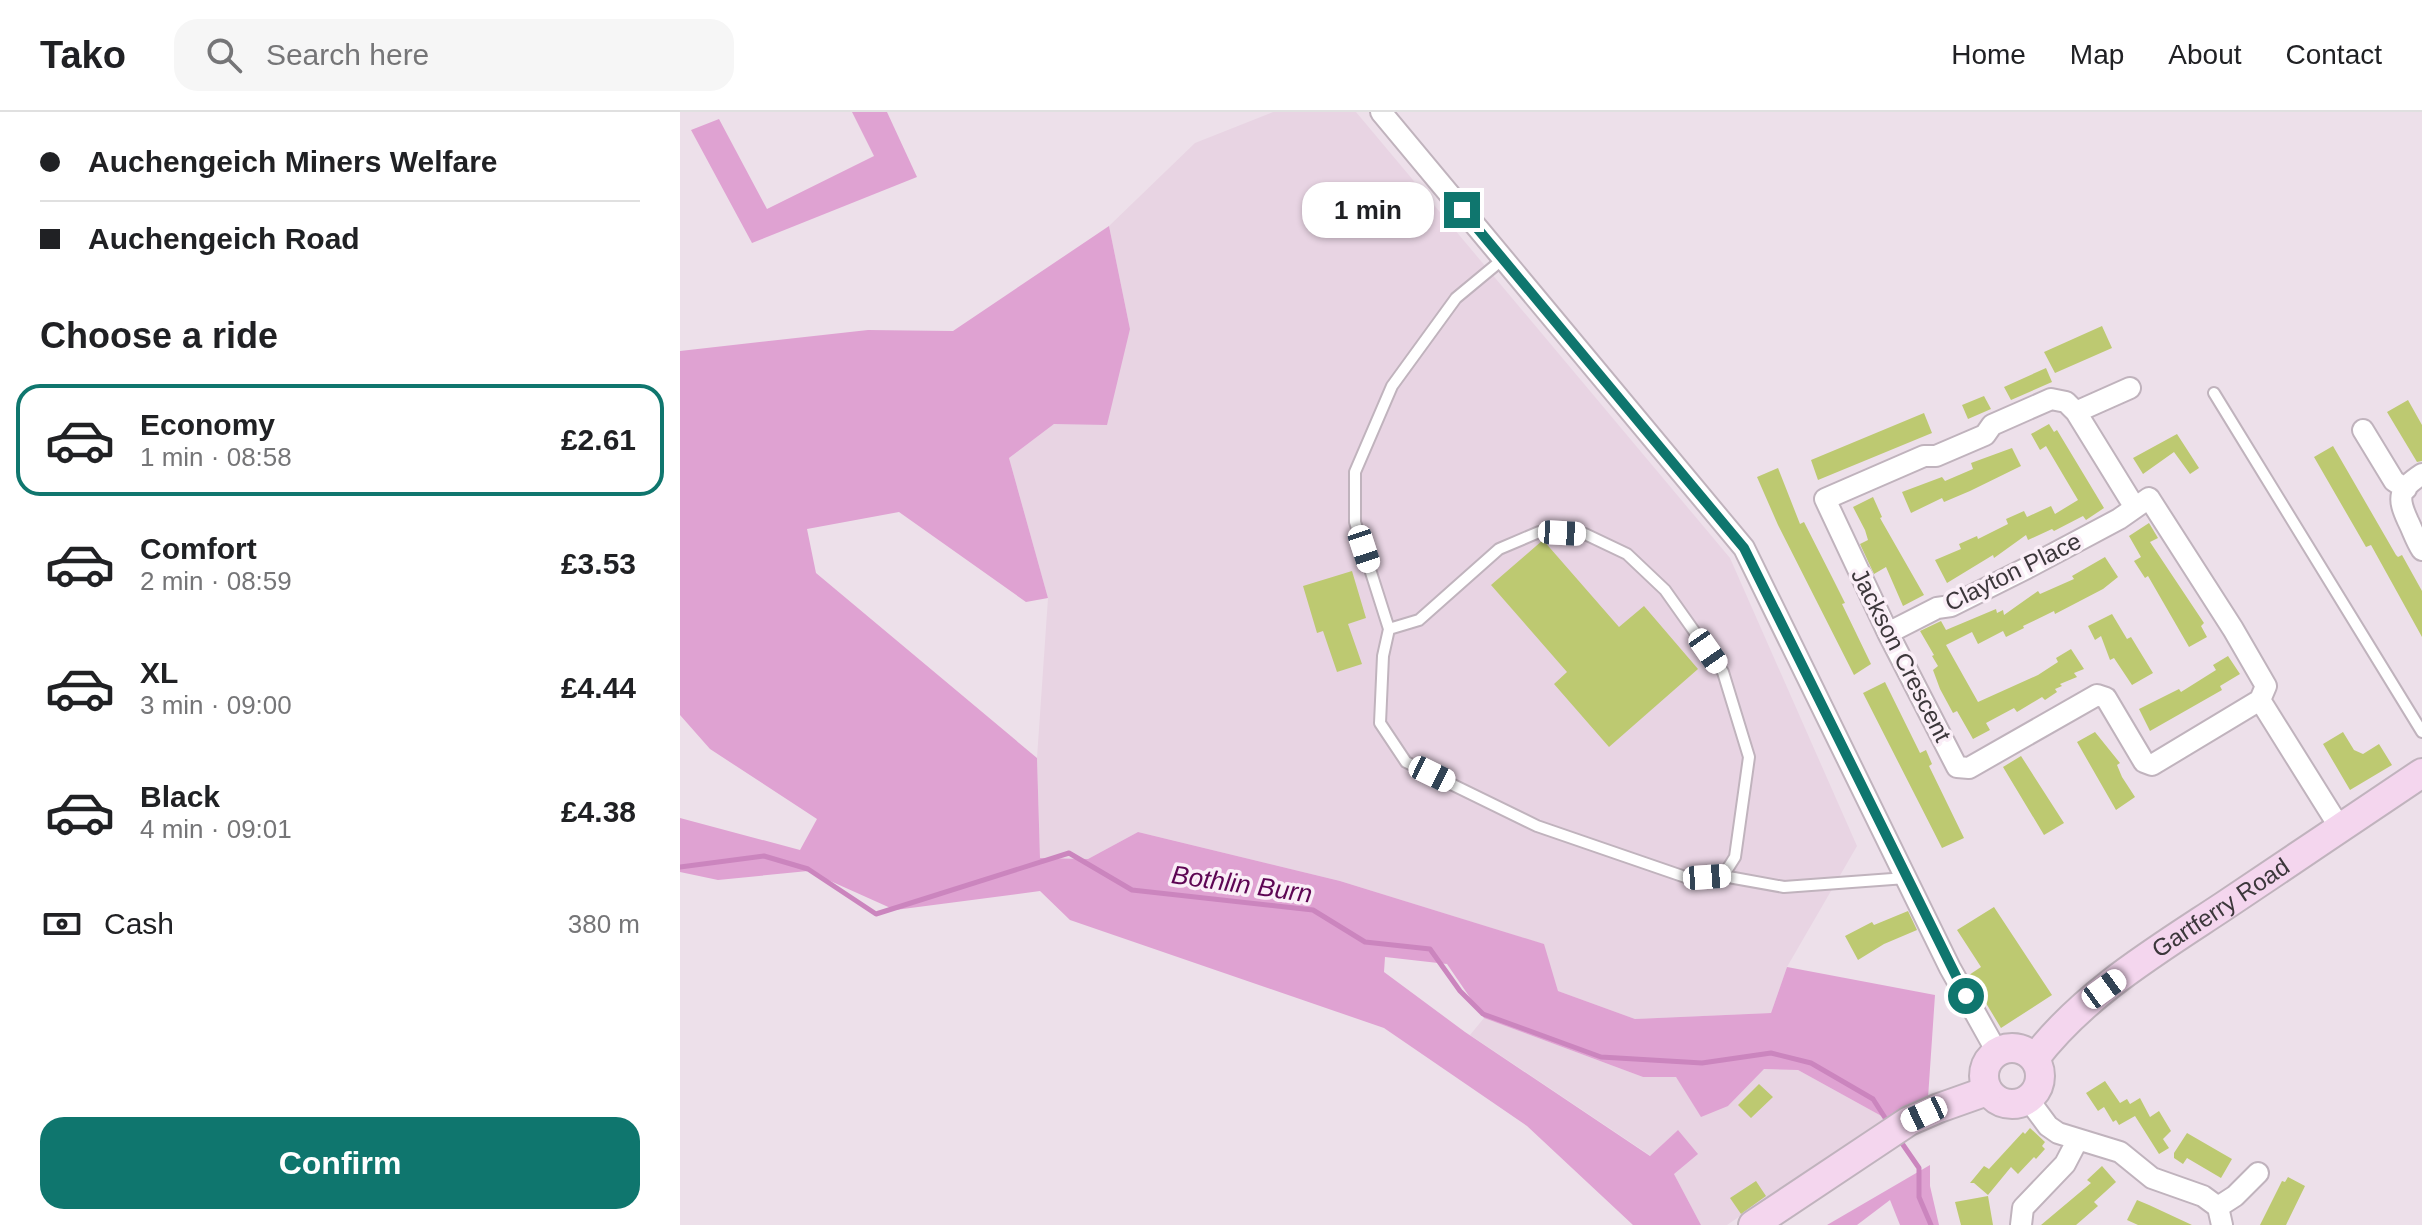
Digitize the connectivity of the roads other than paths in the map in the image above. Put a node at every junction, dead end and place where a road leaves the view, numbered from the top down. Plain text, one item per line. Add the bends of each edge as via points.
1 (1381, 112) edge
2 (1503, 259) junction
3 (2130, 388) dead end
4 (2214, 393) dead end
5 (2076, 412) junction
6 (2363, 430) dead end
7 (2422, 474) edge
8 (2406, 489) junction
9 (2134, 506) junction
10 (2422, 550) edge
11 (1389, 629) junction
12 (1888, 633) junction
13 (2260, 700) junction
14 (2422, 732) edge
15 (2422, 773) edge
16 (2340, 828) junction
17 (1723, 876) junction
18 (1906, 878) junction
19 (1997, 1052) junction
20 (2035, 1058) junction
21 (1987, 1091) junction
22 (2028, 1099) junction
23 (2077, 1141) junction
24 (2258, 1173) dead end
25 (2220, 1216) edge
26 (1753, 1225) edge
27 (2021, 1225) edge

1 - 2 street
2 - 11 lane via 1456,298 1392,386 1355,472 1355,522
2 - 18 street via 1744,548
3 - 5 street
4 - 14 lane
5 - 9 street
5 - 12 street, Jackson Crescent via 2066,402 2051,399 1992,425 1985,435 1825,499
6 - 8 street via 2394,481
7 - 8 street
8 - 10 street via 2400,506
9 - 12 street, Clayton Place via 2027,568
9 - 13 street via 2149,498 2266,686
11 - 17 lane via 1380,723 1406,762 1537,826 1691,879
11 - 17 lane via 1419,620 1499,549 1539,532 1585,534 1627,554 1665,590 1723,672 1749,757 1735,857
12 - 13 street, Jackson Crescent via 1957,767 1969,768 2097,695 2106,698 2144,762 2152,765
13 - 16 street
15 - 16 street, Gartferry Road
16 - 20 street, Gartferry Road via 2149,955 2059,1027
17 - 18 lane via 1784,887
18 - 19 street
19 - 20 street via 2015,1048
19 - 21 street via 1984,1070
20 - 22 street via 2038,1086
21 - 22 street via 2005,1103
21 - 26 street via 1909,1121
22 - 23 street via 2048,1126
23 - 25 street via 2120,1152 2152,1178 2203,1196
23 - 27 street via 2065,1164 2023,1208
24 - 25 street

